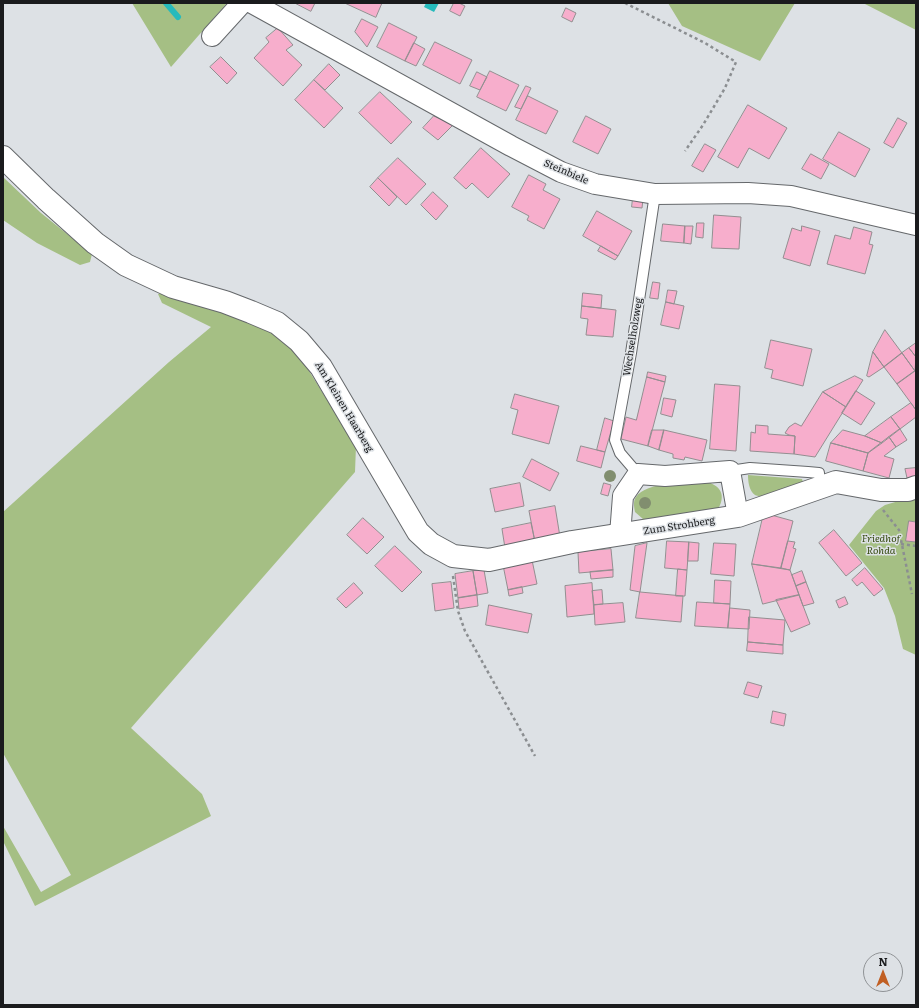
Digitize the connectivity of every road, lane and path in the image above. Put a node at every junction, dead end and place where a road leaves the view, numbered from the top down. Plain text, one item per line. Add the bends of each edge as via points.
1 (242, 3) edge
2 (625, 3) edge
3 (263, 6) edge
4 (212, 36) dead end
5 (685, 151) dead end
6 (3, 157) edge
7 (655, 194) junction
8 (916, 225) edge
9 (730, 471) junction
10 (638, 474) junction
11 (916, 487) edge
12 (820, 488) junction
13 (738, 516) junction
14 (899, 530) dead end
15 (620, 535) junction
16 (572, 542) joint
17 (901, 544) junction
18 (916, 546) edge
19 (452, 569) dead end
20 (912, 594) dead end
21 (535, 756) dead end

1 - 4 street
2 - 5 path via 705,43 736,62 725,88
3 - 7 street, Steinbiele via 504,143 561,172 595,184
6 - 16 street, Am Kleinen Haarberg via 95,243 126,265 173,287 225,302 277,322 299,341 321,367 418,532 431,544 453,556 489,560
7 - 8 street, Steinbiele via 748,193 791,196
7 - 10 lane, Wechselholzweg via 616,440 620,453
9 - 10 street via 665,476
9 - 12 lane via 750,468 819,473
9 - 13 street
10 - 15 street via 623,496
11 - 12 street, Zum Strohberg via 908,490 880,490 836,482
12 - 13 street, Zum Strohberg
13 - 15 street, Zum Strohberg
14 - 17 path
15 - 16 street, Zum Strohberg
17 - 18 path
17 - 20 path
19 - 21 path via 458,611 465,631

